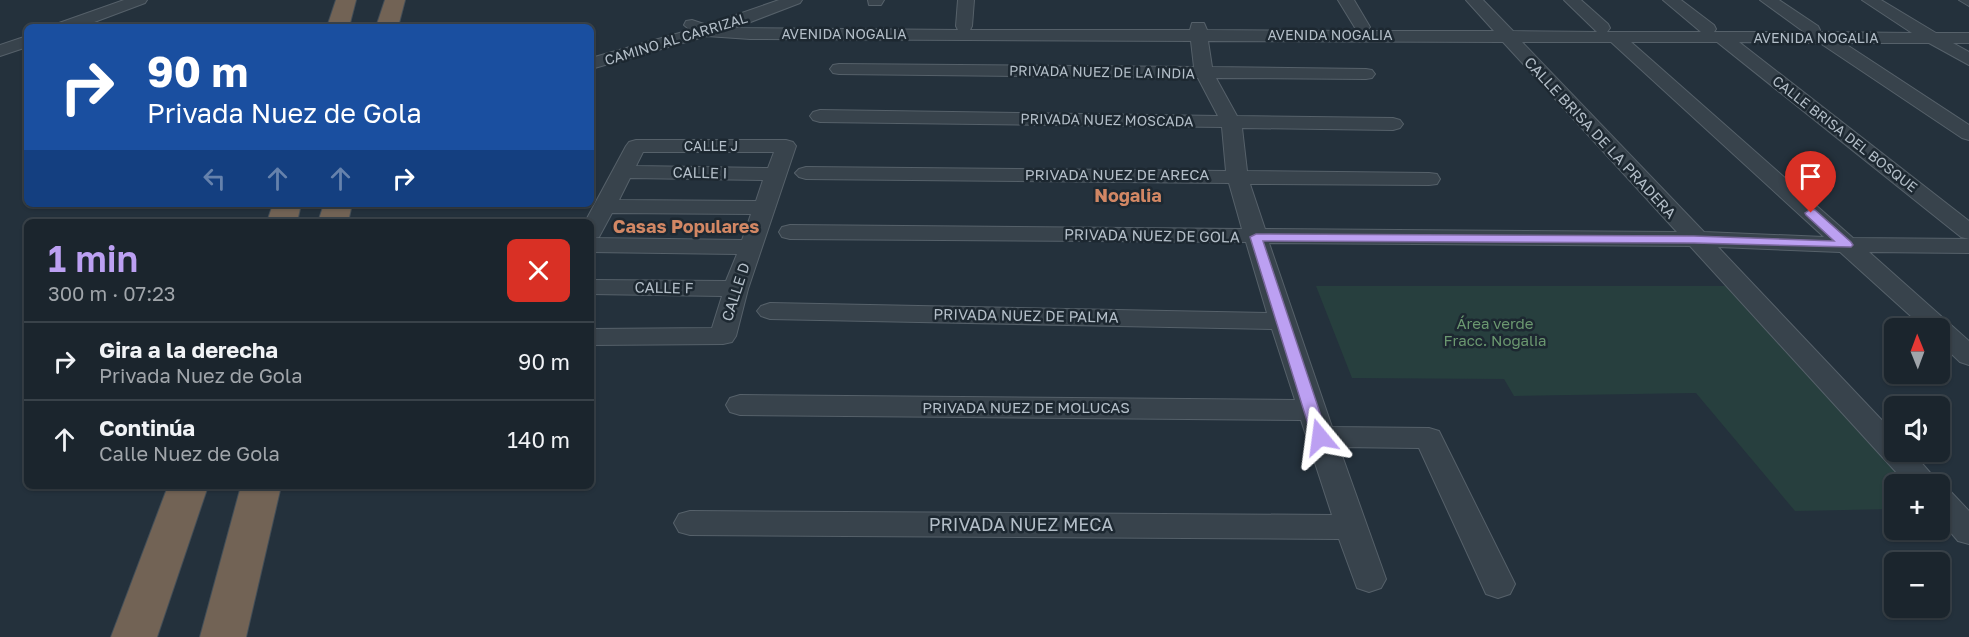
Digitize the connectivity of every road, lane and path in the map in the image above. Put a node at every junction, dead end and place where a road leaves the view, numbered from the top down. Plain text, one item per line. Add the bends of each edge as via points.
1 (138, 0) edge
2 (346, 0) edge
3 (395, 0) edge
4 (763, 0) edge
5 (794, 0) edge
6 (966, 0) edge
7 (1346, 0) edge
8 (1474, 0) edge
9 (1572, 0) edge
10 (1671, 0) edge
11 (1768, 0) edge
12 (1870, 0) edge
13 (73, 24) edge
14 (339, 24) edge
15 (388, 24) edge
16 (711, 24) junction
17 (964, 26) junction
18 (1362, 27) junction
19 (1969, 30) edge
20 (1199, 31) junction
21 (1502, 32) junction
22 (1608, 32) junction
23 (1714, 33) junction
24 (1819, 34) junction
25 (1926, 34) junction
26 (1969, 38) edge
27 (24, 42) edge
28 (0, 51) edge
29 (594, 53) edge
30 (1969, 60) edge
31 (594, 63) edge
32 (839, 69) dead end
33 (1204, 74) junction
34 (1366, 74) dead end
35 (820, 116) dead end
36 (1231, 122) junction
37 (1393, 124) dead end
38 (1969, 134) edge
39 (786, 146) joint
40 (622, 172) junction
41 (806, 173) dead end
42 (777, 174) junction
43 (1237, 176) junction
44 (1429, 178) dead end
45 (605, 206) junction
46 (765, 208) junction
47 (594, 226) edge
48 (790, 231) dead end
49 (1969, 232) edge
50 (1256, 237) junction
51 (1694, 239) junction
52 (594, 245) edge
53 (1846, 245) junction
54 (1969, 246) edge
55 (751, 247) junction
56 (594, 287) edge
57 (736, 289) junction
58 (770, 311) dead end
59 (1927, 318) edge
60 (1282, 321) junction
61 (594, 337) edge
62 (1950, 339) edge
63 (1969, 356) edge
64 (740, 405) dead end
65 (1316, 423) junction
66 (1916, 474) edge
67 (187, 489) edge
68 (260, 489) edge
69 (1950, 511) edge
70 (690, 523) dead end
71 (1352, 527) junction
72 (1969, 532) edge
73 (1369, 579) dead end
74 (1498, 584) dead end
75 (134, 637) edge
76 (223, 637) edge

1 - 13 street
2 - 14 highway
3 - 15 highway
4 - 16 street, CAMINO AL CARRIZAL
5 - 16 street, CAMINO AL CARRIZAL
6 - 17 street
7 - 18 street
8 - 21 street, CALLE BRISA DE LA PRADERA
9 - 22 street
10 - 23 street, CALLE BRISA DEL BOSQUE
11 - 24 street
12 - 25 street
16 - 17 street, AVENIDA NOGALIA
16 - 20 street, AVENIDA NOGALIA via 750,34
16 - 29 street, CAMINO AL CARRIZAL
16 - 31 street, CAMINO AL CARRIZAL
17 - 20 street, AVENIDA NOGALIA
18 - 20 street, AVENIDA NOGALIA
18 - 21 street, AVENIDA NOGALIA
19 - 25 street, AVENIDA NOGALIA
20 - 21 street, AVENIDA NOGALIA
20 - 33 street
21 - 22 street, AVENIDA NOGALIA
21 - 51 street, CALLE BRISA DE LA PRADERA
22 - 23 street, AVENIDA NOGALIA
22 - 53 street
23 - 24 street, AVENIDA NOGALIA
23 - 49 street, CALLE BRISA DEL BOSQUE
24 - 25 street, AVENIDA NOGALIA
24 - 38 street
25 - 26 street, AVENIDA NOGALIA
25 - 30 street
27 - 28 street
32 - 33 street, PRIVADA NUEZ DE LA INDIA
33 - 34 street, PRIVADA NUEZ DE LA INDIA
33 - 36 street
35 - 36 street, PRIVADA NUEZ MOSCADA
36 - 37 street, PRIVADA NUEZ MOSCADA
36 - 43 street
39 - 40 street, CALLE J via 636,146
39 - 42 street, CALLE D
40 - 42 street, CALLE I
40 - 45 street
41 - 43 street, PRIVADA NUEZ DE ARECA
42 - 46 street, CALLE D
43 - 44 street, PRIVADA NUEZ DE ARECA
43 - 50 street
45 - 46 street
45 - 47 street
46 - 55 street, CALLE D
48 - 50 street, PRIVADA NUEZ DE GOLA
50 - 51 street, PRIVADA NUEZ DE GOLA
50 - 60 street
51 - 53 street, PRIVADA NUEZ DE GOLA
51 - 66 street, CALLE BRISA DE LA PRADERA
52 - 55 street
53 - 54 street, PRIVADA NUEZ DE GOLA
53 - 59 street
55 - 57 street, CALLE D
56 - 57 street, CALLE F
57 - 61 street, CALLE D via 723,336
58 - 60 street, PRIVADA NUEZ DE PALMA
60 - 65 street
62 - 63 street
64 - 65 street, PRIVADA NUEZ DE MOLUCAS
65 - 71 street
65 - 74 street, PRIVADA NUEZ DE MOLUCAS via 1429,438
67 - 75 highway
68 - 76 highway
69 - 72 street
70 - 71 street, PRIVADA NUEZ MECA
71 - 73 street

